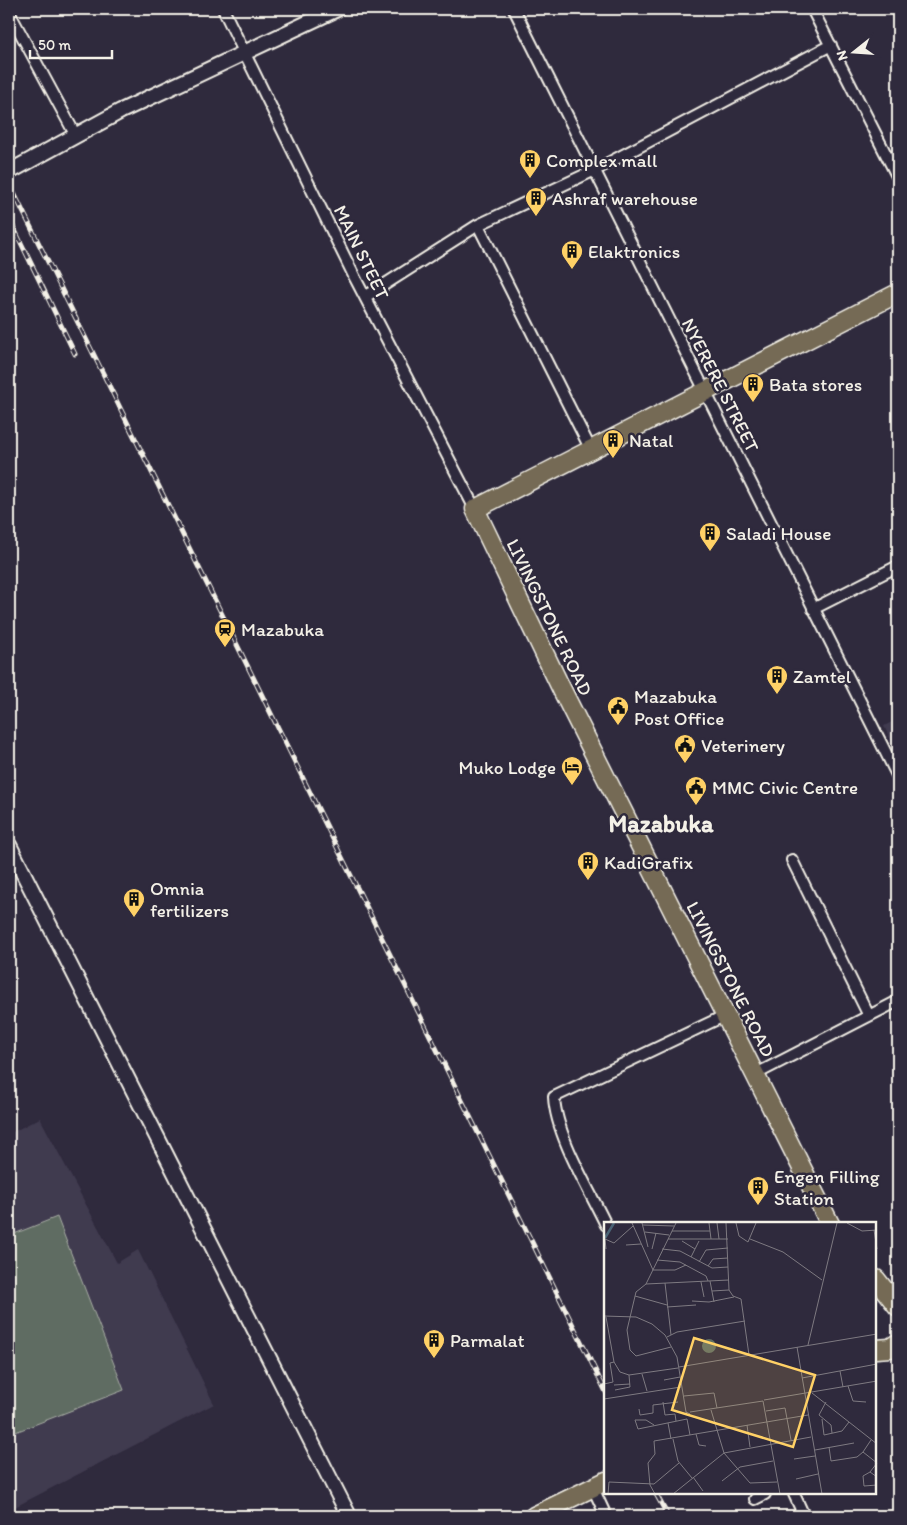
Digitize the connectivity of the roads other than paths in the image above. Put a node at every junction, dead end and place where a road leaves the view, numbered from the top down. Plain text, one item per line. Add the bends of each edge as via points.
1 (223, 9) edge
2 (337, 9) edge
3 (514, 9) edge
4 (812, 9) edge
5 (9, 12) edge
6 (831, 45) junction
7 (244, 52) junction
8 (76, 136) junction
9 (594, 170) junction
10 (9, 172) edge
11 (898, 178) edge
12 (478, 225) junction
13 (898, 293) edge
14 (364, 297) junction
15 (705, 391) junction
16 (591, 450) junction
17 (475, 508) junction
18 (898, 566) edge
19 (813, 609) junction
20 (898, 777) edge
21 (9, 845) edge
22 (792, 860) dead end
23 (898, 1001) edge
24 (726, 1015) junction
25 (870, 1016) junction
26 (756, 1074) junction
27 (604, 1222) edge
28 (830, 1222) edge
29 (877, 1280) edge
30 (877, 1301) edge
31 (898, 1307) edge
32 (898, 1343) edge
33 (877, 1349) edge
34 (599, 1484) edge
35 (763, 1495) edge
36 (794, 1495) edge
37 (755, 1499) dead end
38 (349, 1516) edge
39 (534, 1516) edge
40 (606, 1516) edge
41 (804, 1516) edge

1 - 7 street, MAIN STEET
2 - 7 main road
3 - 9 street, NYERERE STREET
4 - 6 street
5 - 8 street
6 - 9 street
6 - 11 street
7 - 8 main road
7 - 14 street, MAIN STEET
8 - 10 main road
9 - 12 street
9 - 15 street, NYERERE STREET
12 - 14 street
12 - 16 street
13 - 15 highway
14 - 17 street, MAIN STEET
15 - 16 highway
15 - 19 street, NYERERE STREET
16 - 17 highway
17 - 24 highway, LIVINGSTONE ROAD via 562,690
18 - 19 street
19 - 20 street, NYERERE STREET
21 - 38 main road
22 - 25 street
23 - 25 street
24 - 26 highway, LIVINGSTONE ROAD
24 - 27 street via 554,1097 562,1132
25 - 26 street
26 - 28 highway, LIVINGSTONE ROAD
29 - 31 highway
30 - 31 highway via 884,1300
32 - 33 highway via 890,1348
34 - 39 highway
34 - 40 street
35 - 37 street
36 - 41 street

